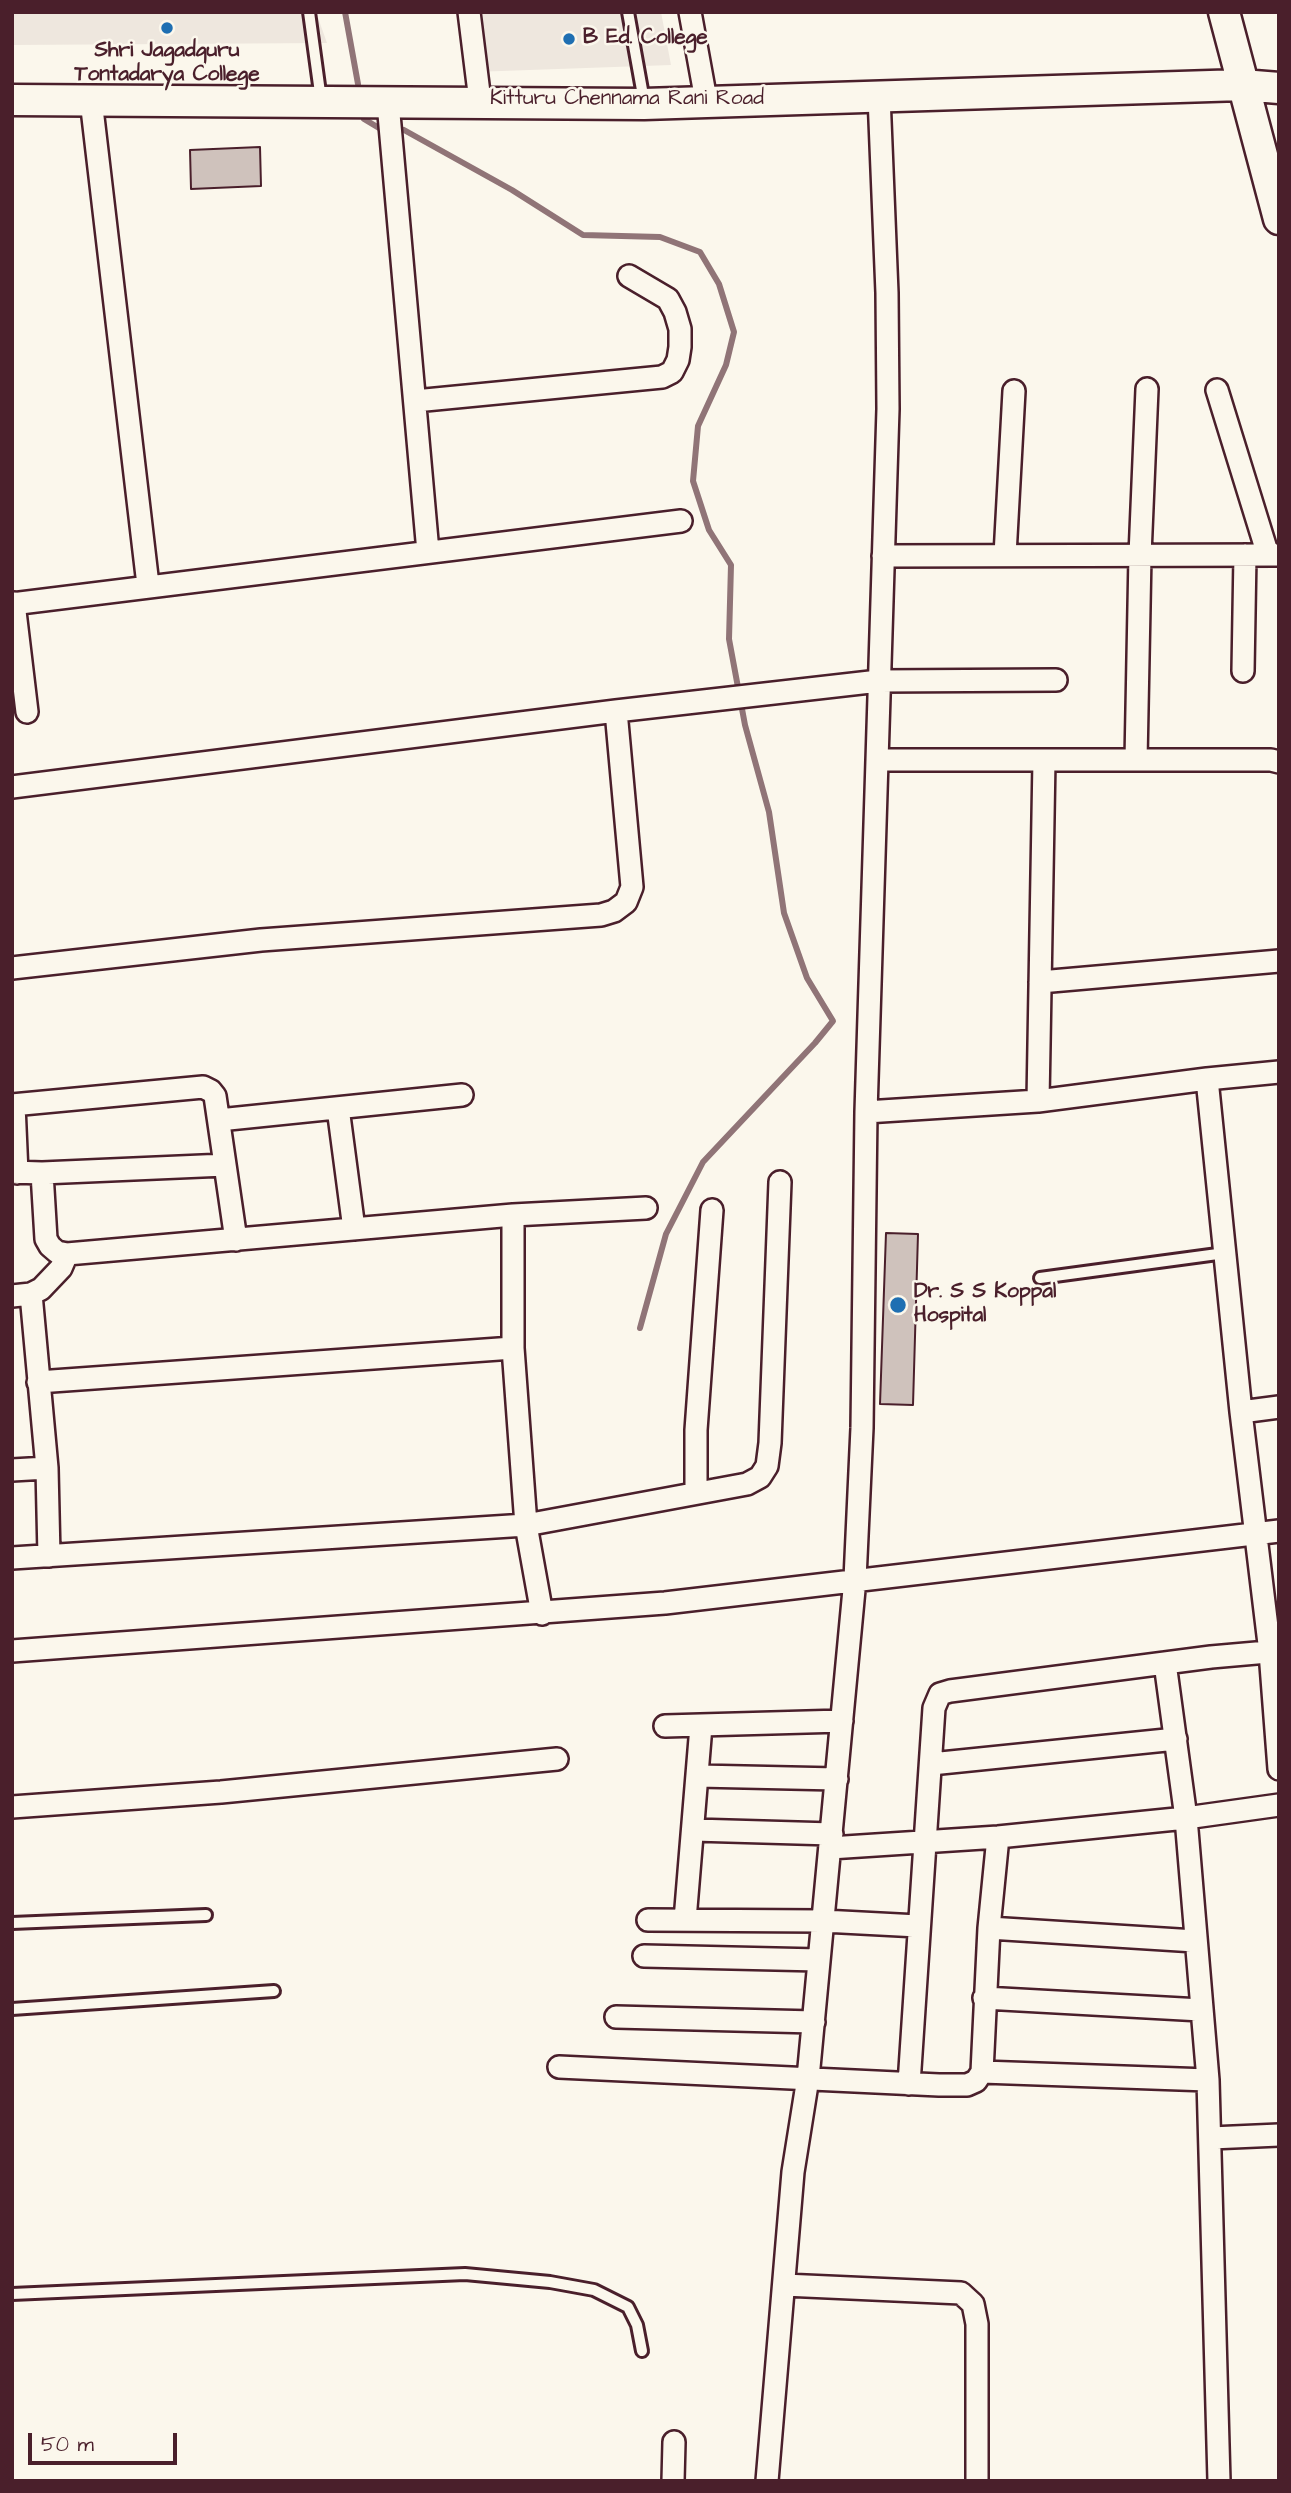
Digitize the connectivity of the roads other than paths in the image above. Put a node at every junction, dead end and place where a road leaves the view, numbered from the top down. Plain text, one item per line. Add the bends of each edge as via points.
1 (309, 12) edge
2 (469, 12) edge
3 (628, 12) edge
4 (690, 12) edge
5 (1224, 12) edge
6 (1242, 85) junction
7 (1279, 88) edge
8 (879, 96) junction
9 (12, 100) edge
10 (92, 100) junction
11 (706, 100) junction
12 (480, 101) junction
13 (321, 102) junction
14 (388, 103) junction
15 (645, 104) junction
16 (1279, 219) edge
17 (629, 276) dead end
18 (1147, 389) dead end
19 (1217, 390) dead end
20 (1014, 391) dead end
21 (415, 401) junction
22 (681, 521) dead end
23 (428, 552) junction
24 (1005, 555) junction
25 (1140, 555) junction
26 (1245, 555) junction
27 (1273, 555) edge
28 (883, 556) junction
29 (148, 585) junction
30 (13, 604) edge
31 (1243, 671) dead end
32 (1056, 680) dead end
33 (879, 681) junction
34 (616, 711) junction
35 (27, 712) dead end
36 (877, 760) junction
37 (1044, 760) junction
38 (1136, 760) junction
39 (1279, 762) edge
40 (12, 787) edge
41 (1279, 961) edge
42 (13, 964) edge
43 (1040, 982) junction
44 (1279, 1072) edge
45 (1207, 1079) junction
46 (461, 1095) dead end
47 (1038, 1101) junction
48 (13, 1105) edge
49 (338, 1108) junction
50 (866, 1112) junction
51 (219, 1120) junction
52 (225, 1165) junction
53 (15, 1173) edge
54 (42, 1173) junction
55 (780, 1182) dead end
56 (646, 1208) dead end
57 (712, 1210) dead end
58 (513, 1215) junction
59 (354, 1229) junction
60 (236, 1240) junction
61 (1225, 1252) junction
62 (67, 1254) junction
63 (1040, 1278) dead end
64 (22, 1295) edge
65 (513, 1348) junction
66 (38, 1382) junction
67 (1279, 1407) edge
68 (1241, 1412) junction
69 (47, 1468) junction
70 (12, 1470) edge
71 (696, 1492) junction
72 (526, 1525) junction
73 (1279, 1531) edge
74 (1255, 1533) junction
75 (49, 1556) junction
76 (12, 1558) edge
77 (855, 1579) junction
78 (542, 1614) junction
79 (12, 1651) edge
80 (1274, 1651) edge
81 (1166, 1663) junction
82 (842, 1721) junction
83 (665, 1726) dead end
84 (701, 1726) junction
85 (1176, 1739) junction
86 (557, 1759) dead end
87 (931, 1764) junction
88 (1279, 1768) edge
89 (698, 1776) junction
90 (837, 1779) junction
91 (1279, 1805) edge
92 (12, 1807) edge
93 (1186, 1818) junction
94 (694, 1830) junction
95 (998, 1837) junction
96 (831, 1841) junction
97 (923, 1842) junction
98 (206, 1915) dead end
99 (648, 1920) dead end
100 (684, 1920) junction
101 (823, 1922) junction
102 (12, 1923) edge
103 (918, 1926) junction
104 (989, 1928) junction
105 (1195, 1941) junction
106 (645, 1956) dead end
107 (819, 1960) junction
108 (274, 1991) dead end
109 (984, 1998) junction
110 (12, 2009) edge
111 (1201, 2010) junction
112 (616, 2017) dead end
113 (814, 2022) junction
114 (559, 2067) dead end
115 (982, 2072) junction
116 (808, 2078) junction
117 (1208, 2080) junction
118 (909, 2084) junction
119 (1279, 2136) edge
120 (1211, 2138) junction
121 (783, 2285) junction
122 (12, 2294) edge
123 (642, 2351) dead end
124 (674, 2442) dead end
125 (673, 2481) edge
126 (767, 2481) edge
127 (977, 2481) edge
128 (1219, 2481) edge

1 - 13 lane
2 - 12 street
3 - 15 lane
4 - 11 street
5 - 6 street
6 - 7 street, Kitturu Chennama Rani Road
6 - 8 street, Kitturu Chennama Rani Road
6 - 16 street
8 - 11 street, Kitturu Chennama Rani Road
8 - 28 street via 887,293
9 - 10 street, Kitturu Chennama Rani Road
10 - 13 street, Kitturu Chennama Rani Road
10 - 29 street
11 - 15 street, Kitturu Chennama Rani Road
12 - 14 street, Kitturu Chennama Rani Road
12 - 15 street, Kitturu Chennama Rani Road
13 - 14 street, Kitturu Chennama Rani Road
14 - 21 street
17 - 21 street via 668,299 675,312 680,347 672,372 662,377
18 - 25 street
19 - 27 street
20 - 24 street
21 - 23 street
22 - 23 street
23 - 29 street
24 - 25 street
24 - 28 street
25 - 26 street
25 - 38 street
26 - 27 street
26 - 31 street
28 - 33 street
29 - 30 street
30 - 35 street
32 - 33 street
33 - 34 street
33 - 36 street
34 - 40 street
34 - 42 street via 632,887 626,902 614,911
36 - 37 street
36 - 50 street
37 - 38 street
37 - 43 street
38 - 39 street
41 - 43 street
43 - 47 street
44 - 45 street
45 - 47 street
45 - 61 street
46 - 49 street
47 - 50 street
48 - 51 street via 203,1087 215,1096
48 - 53 street
49 - 51 street
49 - 59 street
50 - 77 street
51 - 52 street
52 - 54 street
52 - 60 street
53 - 54 street
54 - 62 street via 46,1239 57,1252
55 - 71 street via 767,1466 747,1484
56 - 58 street
57 - 71 street via 696,1430
58 - 59 street
58 - 65 street
59 - 60 street
60 - 62 street
61 - 63 lane
61 - 68 street
62 - 64 street via 51,1279
64 - 66 street
65 - 66 street
65 - 72 street
66 - 69 street
67 - 68 street
68 - 74 street
69 - 70 street
69 - 75 street
71 - 72 street
72 - 75 street
72 - 78 street
73 - 74 street
74 - 77 street
74 - 80 street
75 - 76 street
77 - 78 street
77 - 82 street
78 - 79 street
80 - 81 street
80 - 88 street
81 - 85 street
81 - 87 street via 940,1694 934,1708
82 - 84 street
82 - 90 street
83 - 84 street
84 - 89 street
85 - 87 street
85 - 93 street
86 - 92 street
87 - 97 street
89 - 90 street
89 - 94 street
90 - 96 street
91 - 93 street
93 - 95 street
93 - 105 street
94 - 96 street
94 - 100 street
95 - 97 street
95 - 104 street
96 - 97 street
96 - 101 street
97 - 103 street
98 - 102 lane
99 - 100 street
100 - 101 street
101 - 103 street
101 - 107 street
103 - 118 street
104 - 105 street
104 - 109 street
105 - 111 street
106 - 107 street
107 - 113 street
108 - 110 lane
109 - 111 street
109 - 115 street
111 - 117 street
112 - 113 street
113 - 116 street
114 - 116 street
115 - 117 street
115 - 118 street via 967,2085
116 - 118 street
116 - 121 street via 793,2172
117 - 120 street
119 - 120 street
120 - 128 street
121 - 126 street
121 - 127 street via 961,2293 973,2304 977,2324
122 - 123 lane via 465,2274 594,2290 628,2307
124 - 125 street

